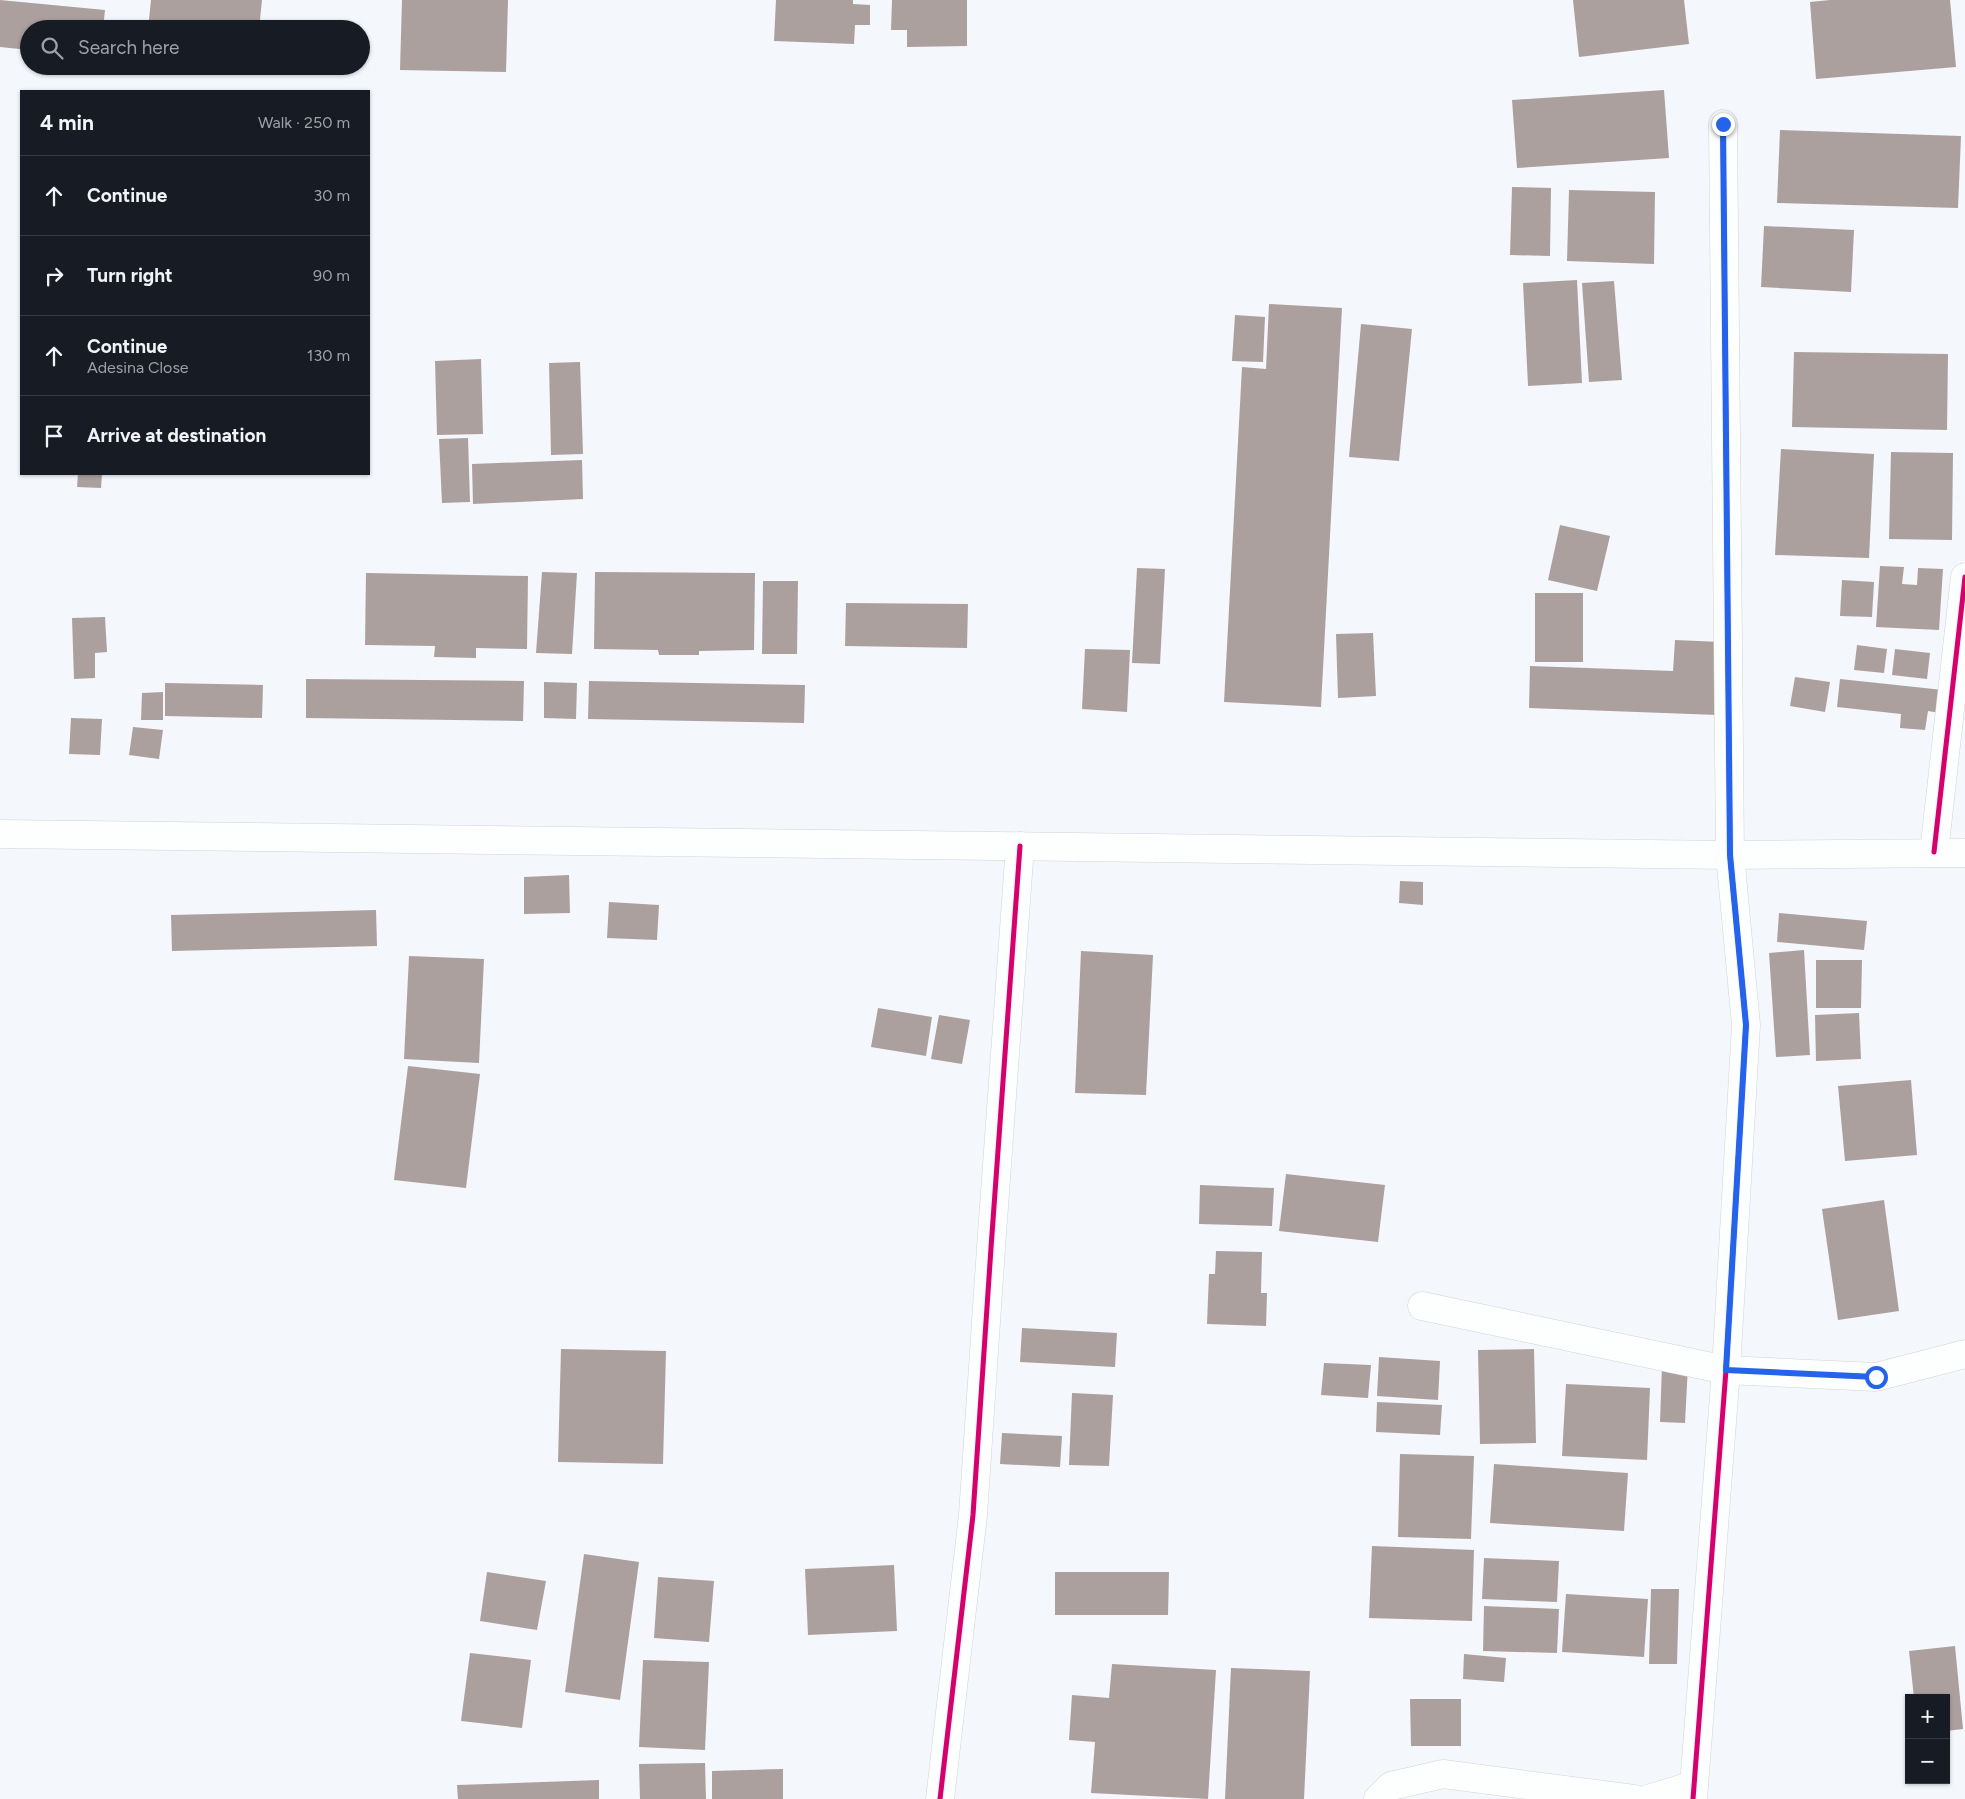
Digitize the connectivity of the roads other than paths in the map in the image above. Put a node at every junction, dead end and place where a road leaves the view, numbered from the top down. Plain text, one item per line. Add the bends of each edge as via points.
1 (1723, 124) dead end
2 (1965, 577) edge
3 (0, 834) edge
4 (1020, 846) junction
5 (1934, 852) junction
6 (1965, 853) edge
7 (1730, 855) junction
8 (1422, 1306) dead end
9 (1965, 1354) edge
10 (1726, 1370) junction
11 (1694, 1792) edge
12 (940, 1799) edge
13 (1378, 1799) edge
14 (1634, 1799) edge
15 (1648, 1799) edge

1 - 7 street
2 - 5 street
3 - 4 street
4 - 7 street
4 - 12 street via 973,1515
5 - 6 street
5 - 7 street
7 - 10 street via 1746,1025
8 - 10 street
9 - 10 street via 1876,1377
10 - 11 street
11 - 15 street
13 - 14 street via 1391,1786 1443,1774

